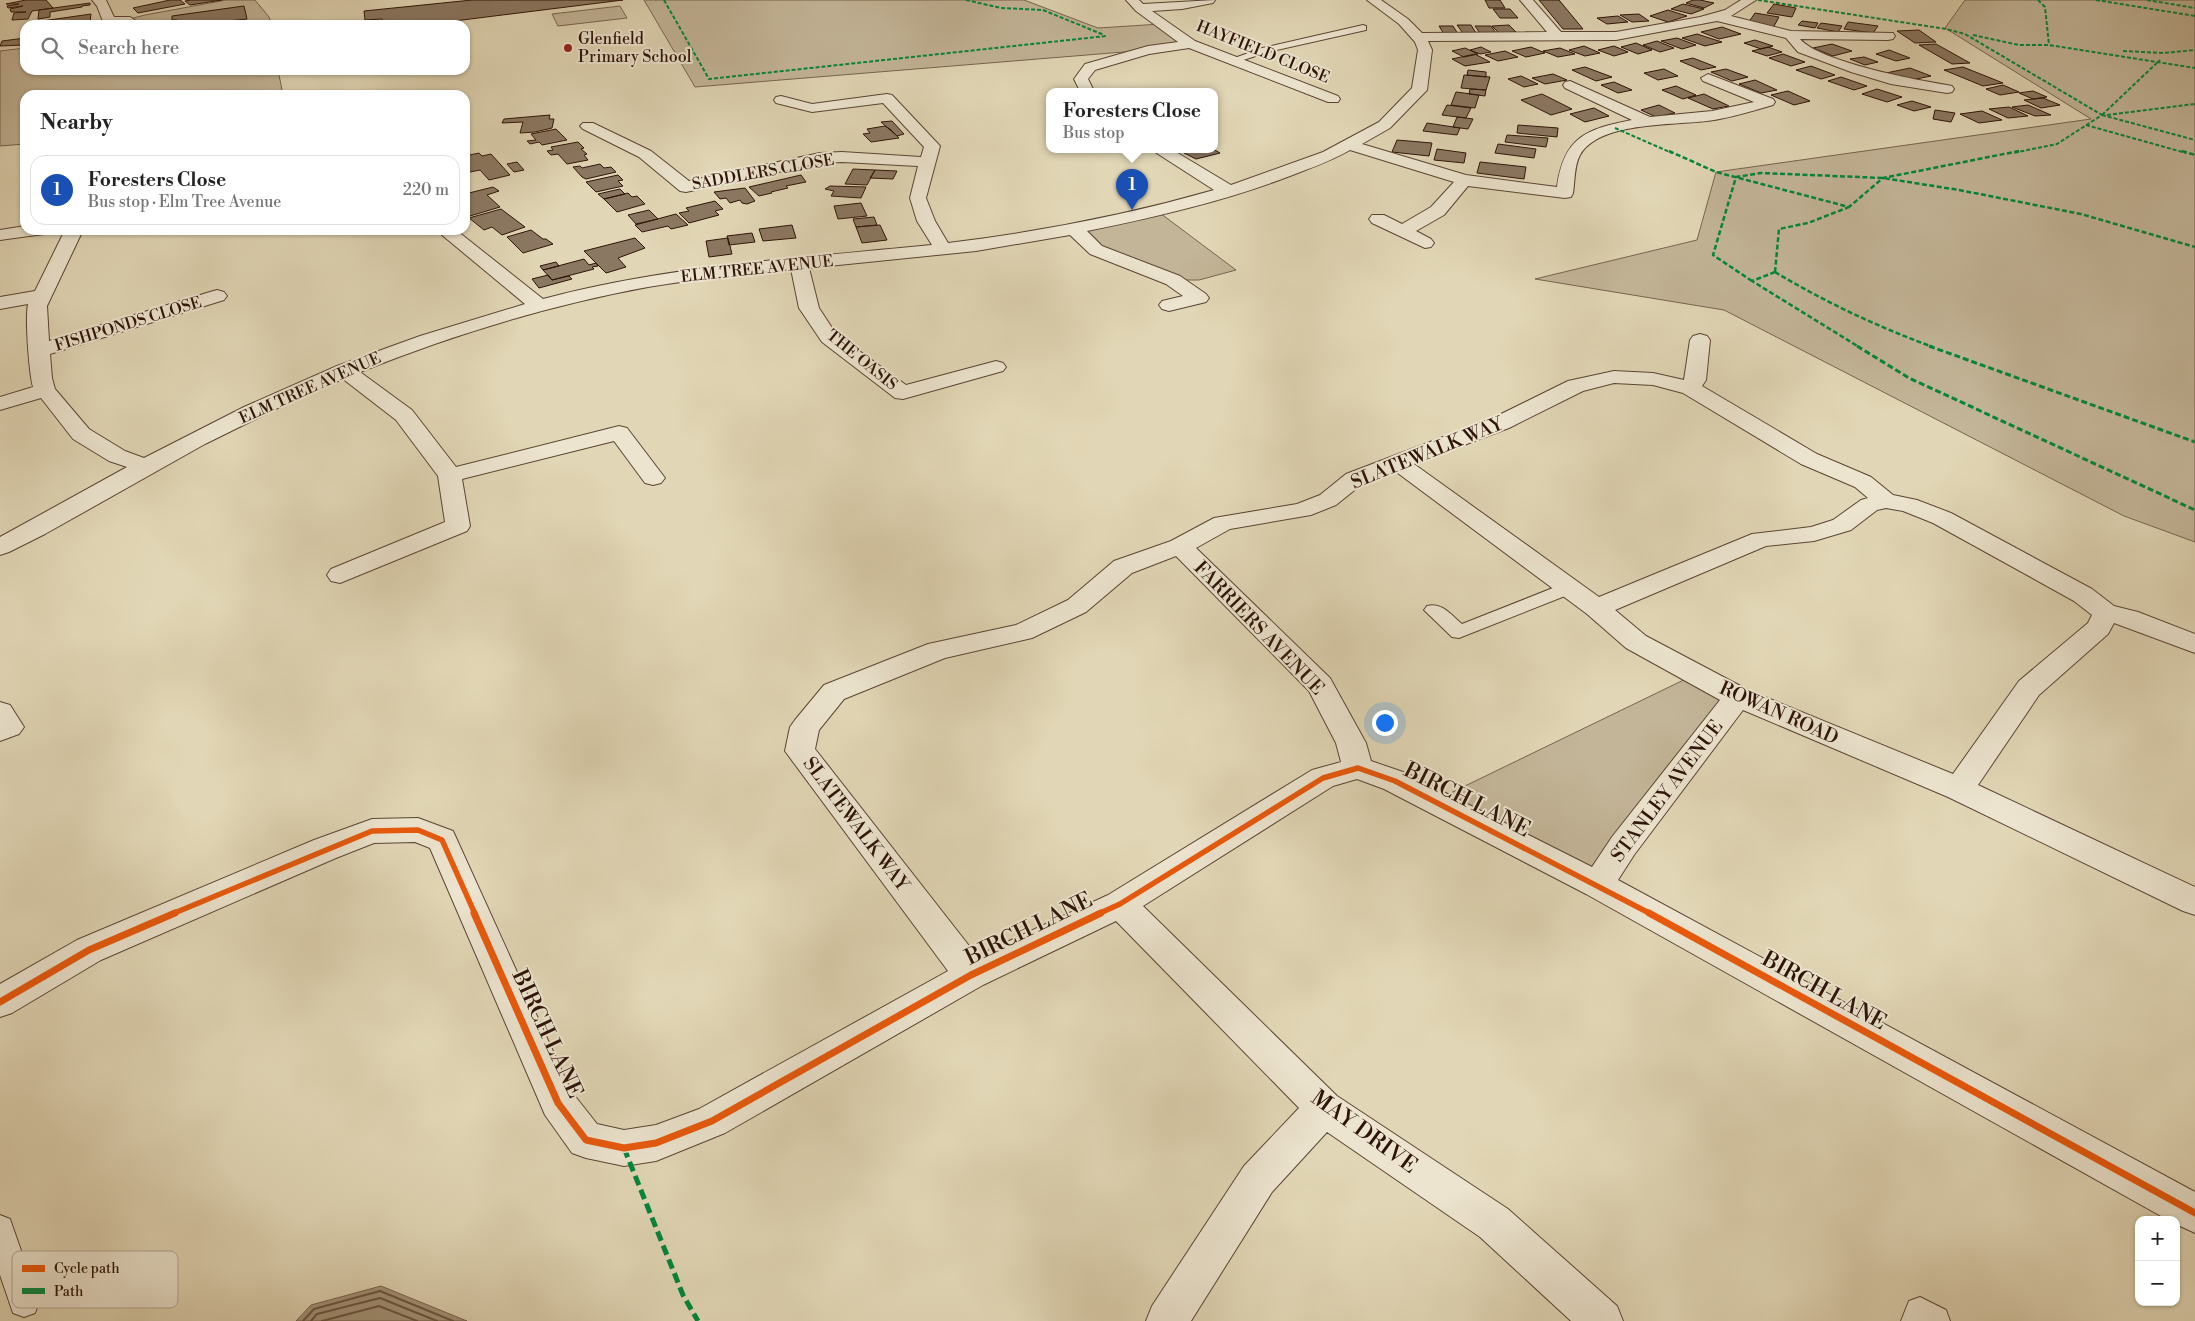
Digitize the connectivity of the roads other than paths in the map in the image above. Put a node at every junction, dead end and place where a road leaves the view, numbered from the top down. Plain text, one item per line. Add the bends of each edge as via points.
1 (1209, 0) edge
2 (1373, 0) edge
3 (1526, 0) edge
4 (1750, 0) edge
5 (117, 1) dead end
6 (100, 2) edge
7 (1136, 4) edge
8 (1717, 17) junction
9 (109, 20) edge
10 (1363, 28) dead end
11 (1557, 36) junction
12 (1791, 36) junction
13 (1888, 36) dead end
14 (1418, 37) junction
15 (1190, 44) junction
16 (1234, 60) junction
17 (1708, 78) dead end
18 (1570, 85) dead end
19 (1086, 88) edge
20 (1947, 89) dead end
21 (1334, 99) dead end
22 (781, 100) dead end
23 (1649, 122) junction
24 (588, 126) dead end
25 (1350, 145) junction
26 (1167, 153) edge
27 (927, 162) junction
28 (1464, 180) junction
29 (1229, 191) junction
30 (1565, 193) junction
31 (1583, 195) dead end
32 (1378, 219) dead end
33 (1074, 229) junction
34 (1402, 231) junction
35 (20, 232) edge
36 (0, 235) edge
37 (72, 235) edge
38 (451, 235) edge
39 (1425, 243) dead end
40 (942, 250) junction
41 (799, 264) junction
42 (42, 296) junction
43 (217, 296) dead end
44 (0, 303) edge
45 (1168, 305) dead end
46 (539, 306) junction
47 (1700, 340) dead end
48 (39, 351) junction
49 (996, 367) dead end
50 (344, 370) junction
51 (1690, 388) junction
52 (45, 390) junction
53 (0, 404) edge
54 (1398, 463) junction
55 (145, 466) junction
56 (450, 475) junction
57 (653, 478) dead end
58 (1886, 501) junction
59 (1180, 546) junction
60 (0, 547) edge
61 (340, 575) dead end
62 (1568, 588) junction
63 (1596, 608) junction
64 (1434, 610) dead end
65 (2106, 613) junction
66 (2195, 644) edge
67 (1738, 697) junction
68 (0, 712) edge
69 (0, 731) edge
70 (1358, 768) junction
71 (1958, 789) junction
72 (1598, 885) junction
73 (2195, 902) edge
74 (1120, 904) junction
75 (971, 975) junction
76 (0, 1002) edge
77 (1324, 1108) junction
78 (2195, 1213) edge
79 (0, 1229) edge
80 (12, 1266) edge
81 (1167, 1321) edge
82 (1602, 1321) edge
83 (1916, 1321) edge
84 (1935, 1321) edge

1 - 7 street via 1182,5
2 - 14 street, ELM TREE AVENUE
3 - 11 street
4 - 8 street
5 - 6 street
6 - 9 street
7 - 15 street, HAYFIELD CLOSE
8 - 11 street via 1616,36
8 - 12 street
10 - 16 lane
11 - 14 street
12 - 13 street
12 - 20 street via 1803,49 1871,75 1900,83
14 - 25 street, ELM TREE AVENUE via 1425,48 1427,62 1422,88 1391,122
15 - 16 street, HAYFIELD CLOSE
15 - 19 street via 1148,50 1090,68 1081,79
16 - 21 street, HAYFIELD CLOSE
17 - 23 street via 1774,105 1714,116
18 - 23 street
22 - 27 street via 812,108 887,98 932,146
23 - 30 street via 1605,130 1582,144 1570,161
24 - 27 street, SADDLERS CLOSE via 645,154 686,187 820,158
25 - 28 street
25 - 29 street, ELM TREE AVENUE via 1276,177
26 - 29 street
27 - 40 street via 918,198
28 - 30 street
28 - 34 street via 1450,201 1433,216
29 - 33 street, ELM TREE AVENUE
30 - 31 street
32 - 34 street
33 - 40 street, ELM TREE AVENUE
33 - 45 street via 1096,250 1173,280 1199,298
34 - 39 street
35 - 36 street
37 - 42 street
38 - 46 street
40 - 41 street, ELM TREE AVENUE
41 - 46 street, ELM TREE AVENUE via 709,272
41 - 49 street, THE OASIS via 809,308 829,338 903,392
42 - 44 street
42 - 48 street via 37,306
43 - 48 street, FISHPONDS CLOSE
46 - 50 street, ELM TREE AVENUE
47 - 51 street via 1695,380
48 - 52 street
50 - 55 street, ELM TREE AVENUE via 255,410
50 - 56 street via 404,415
51 - 54 street, SLATEWALK WAY via 1653,379 1614,377 1576,386 1502,423
51 - 58 street, SLATEWALK WAY via 1809,459 1863,482
52 - 53 street
52 - 55 street via 81,434 117,456
54 - 59 street, SLATEWALK WAY via 1354,479 1328,500 1302,510 1223,523
54 - 62 street, ROWAN ROAD
55 - 60 street, ELM TREE AVENUE via 35,531
56 - 57 street via 619,433
56 - 61 street via 458,526
58 - 63 street via 1868,505 1842,525 1814,534 1761,538
58 - 65 street via 1910,505 1942,518 2083,595
59 - 70 street, FARRIERS AVENUE via 1320,685 1352,743
59 - 75 street, SLATEWALK WAY via 1123,566 1077,606 1023,632 938,650 834,692 804,727 800,751
62 - 63 street, ROWAN ROAD
62 - 64 lane via 1459,632
63 - 67 street, ROWAN ROAD via 1636,642
65 - 66 street via 2129,618
65 - 71 street via 2099,628 2029,688
67 - 71 street, ROWAN ROAD
67 - 72 street, STANLEY AVENUE via 1623,846
68 - 69 street via 9,726
70 - 72 street, BIRCH LANE via 1395,781
70 - 74 street, BIRCH LANE via 1323,778
71 - 73 street, ROWAN ROAD
72 - 78 street, BIRCH LANE
74 - 75 street, BIRCH LANE
74 - 77 street, MAY DRIVE
75 - 76 street, BIRCH LANE via 712,1121 656,1144 624,1148 586,1140 558,1103 442,840 418,830 372,832 325,849 89,950
77 - 81 street via 1258,1179
77 - 82 street, MAY DRIVE via 1494,1223
79 - 80 lane
83 - 84 lane via 1920,1312

